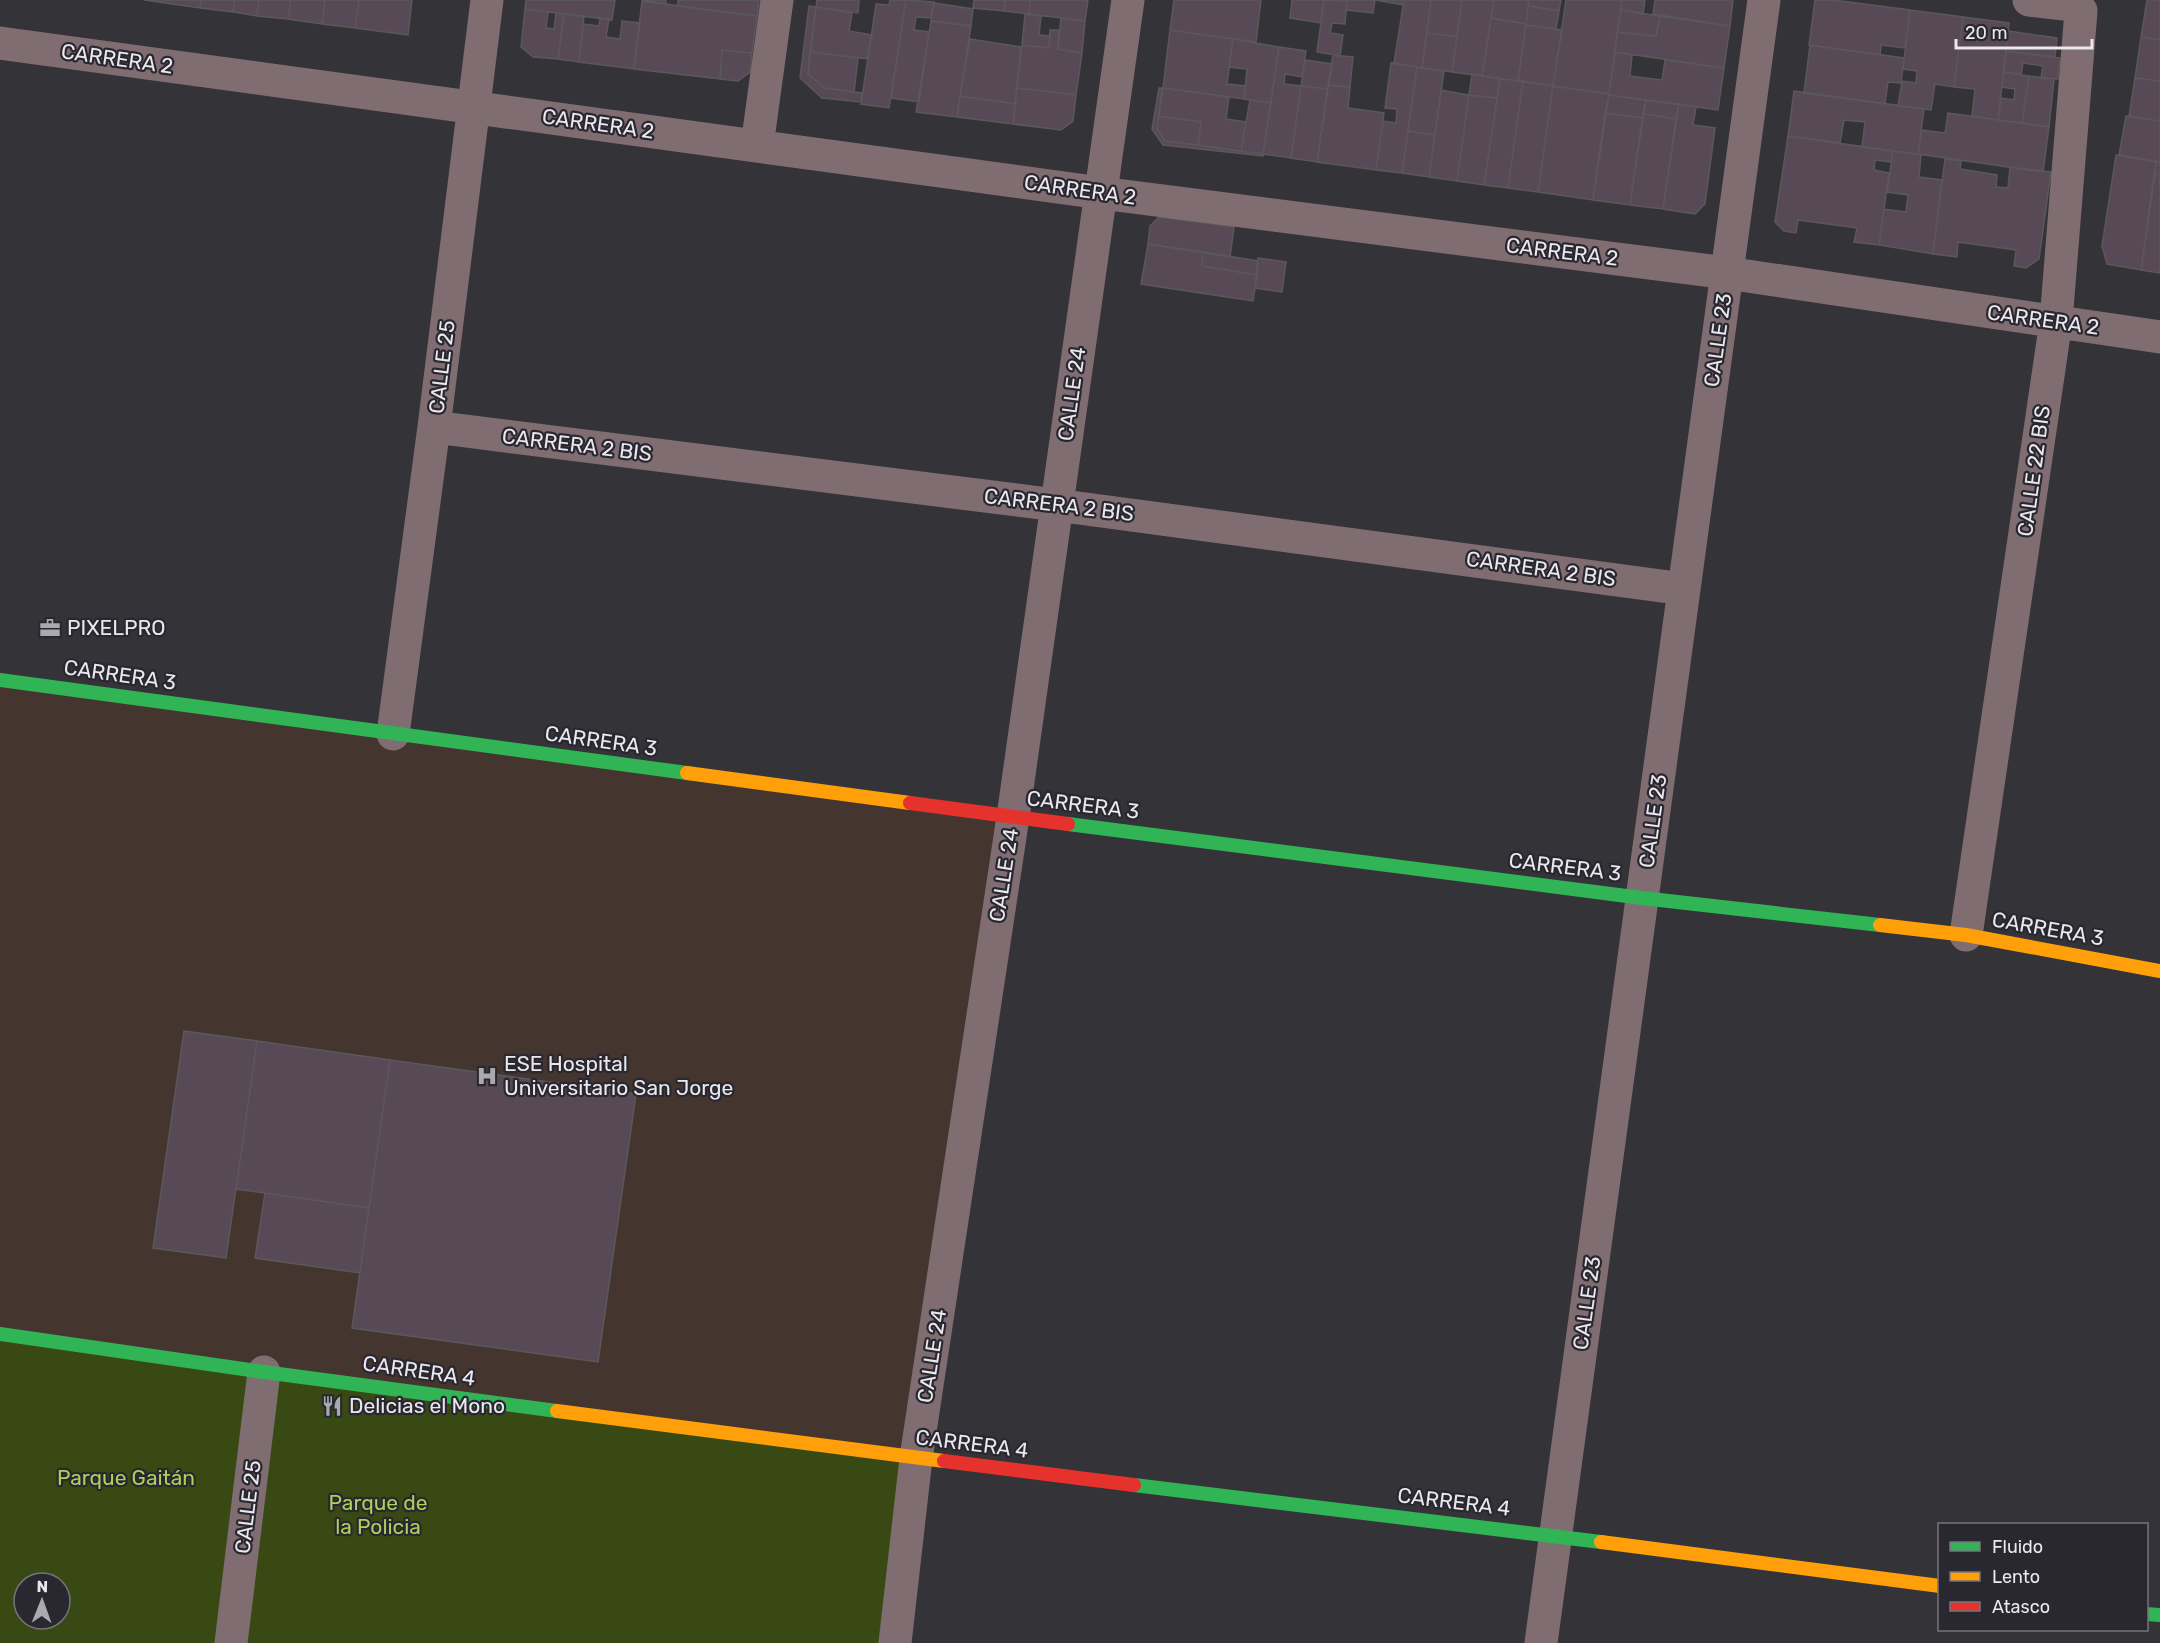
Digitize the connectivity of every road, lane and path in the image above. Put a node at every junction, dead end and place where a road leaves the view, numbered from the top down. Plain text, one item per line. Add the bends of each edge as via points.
1 (487, 0) edge
2 (777, 0) edge
3 (1128, 0) edge
4 (1764, 0) edge
5 (2029, 0) edge
6 (0, 43) edge
7 (474, 107) junction
8 (757, 146) junction
9 (1101, 193) junction
10 (1727, 273) junction
11 (2056, 321) junction
12 (2160, 337) edge
13 (434, 427) junction
14 (1056, 505) junction
15 (1684, 589) junction
16 (0, 680) edge
17 (393, 734) junction
18 (1012, 817) junction
19 (1642, 898) junction
20 (1966, 935) junction
21 (2160, 971) edge
22 (0, 1334) edge
23 (264, 1372) junction
24 (916, 1458) junction
25 (1556, 1536) junction
26 (1938, 1586) edge
27 (231, 1643) edge
28 (895, 1643) edge
29 (1541, 1643) edge

1 - 7 street, CALLE 25
2 - 8 street
3 - 9 street, CALLE 24
4 - 10 street, CALLE 23
5 - 11 street, CALLE 22 BIS via 2073,4 2081,11
6 - 7 street, CARRERA 2
7 - 8 street, CARRERA 2
7 - 13 street, CALLE 25
8 - 9 street, CARRERA 2
9 - 10 street, CARRERA 2
9 - 14 street, CALLE 24
10 - 11 street, CARRERA 2
10 - 15 street, CALLE 23
11 - 12 street, CARRERA 2
11 - 20 street, CALLE 22 BIS
13 - 14 street, CARRERA 2 BIS
13 - 17 street, CALLE 25
14 - 15 street, CARRERA 2 BIS
14 - 18 street, CALLE 24
15 - 19 street, CALLE 23
16 - 17 street, CARRERA 3
17 - 18 street, CARRERA 3
18 - 19 street, CARRERA 3
18 - 24 street, CALLE 24
19 - 20 street, CARRERA 3
19 - 25 street, CALLE 23
20 - 21 street, CARRERA 3
22 - 23 street, CARRERA 4
23 - 24 street, CARRERA 4
23 - 27 street, CALLE 25
24 - 25 street, CARRERA 4
24 - 28 street, CALLE 24
25 - 26 street, CARRERA 4
25 - 29 street, CALLE 23

